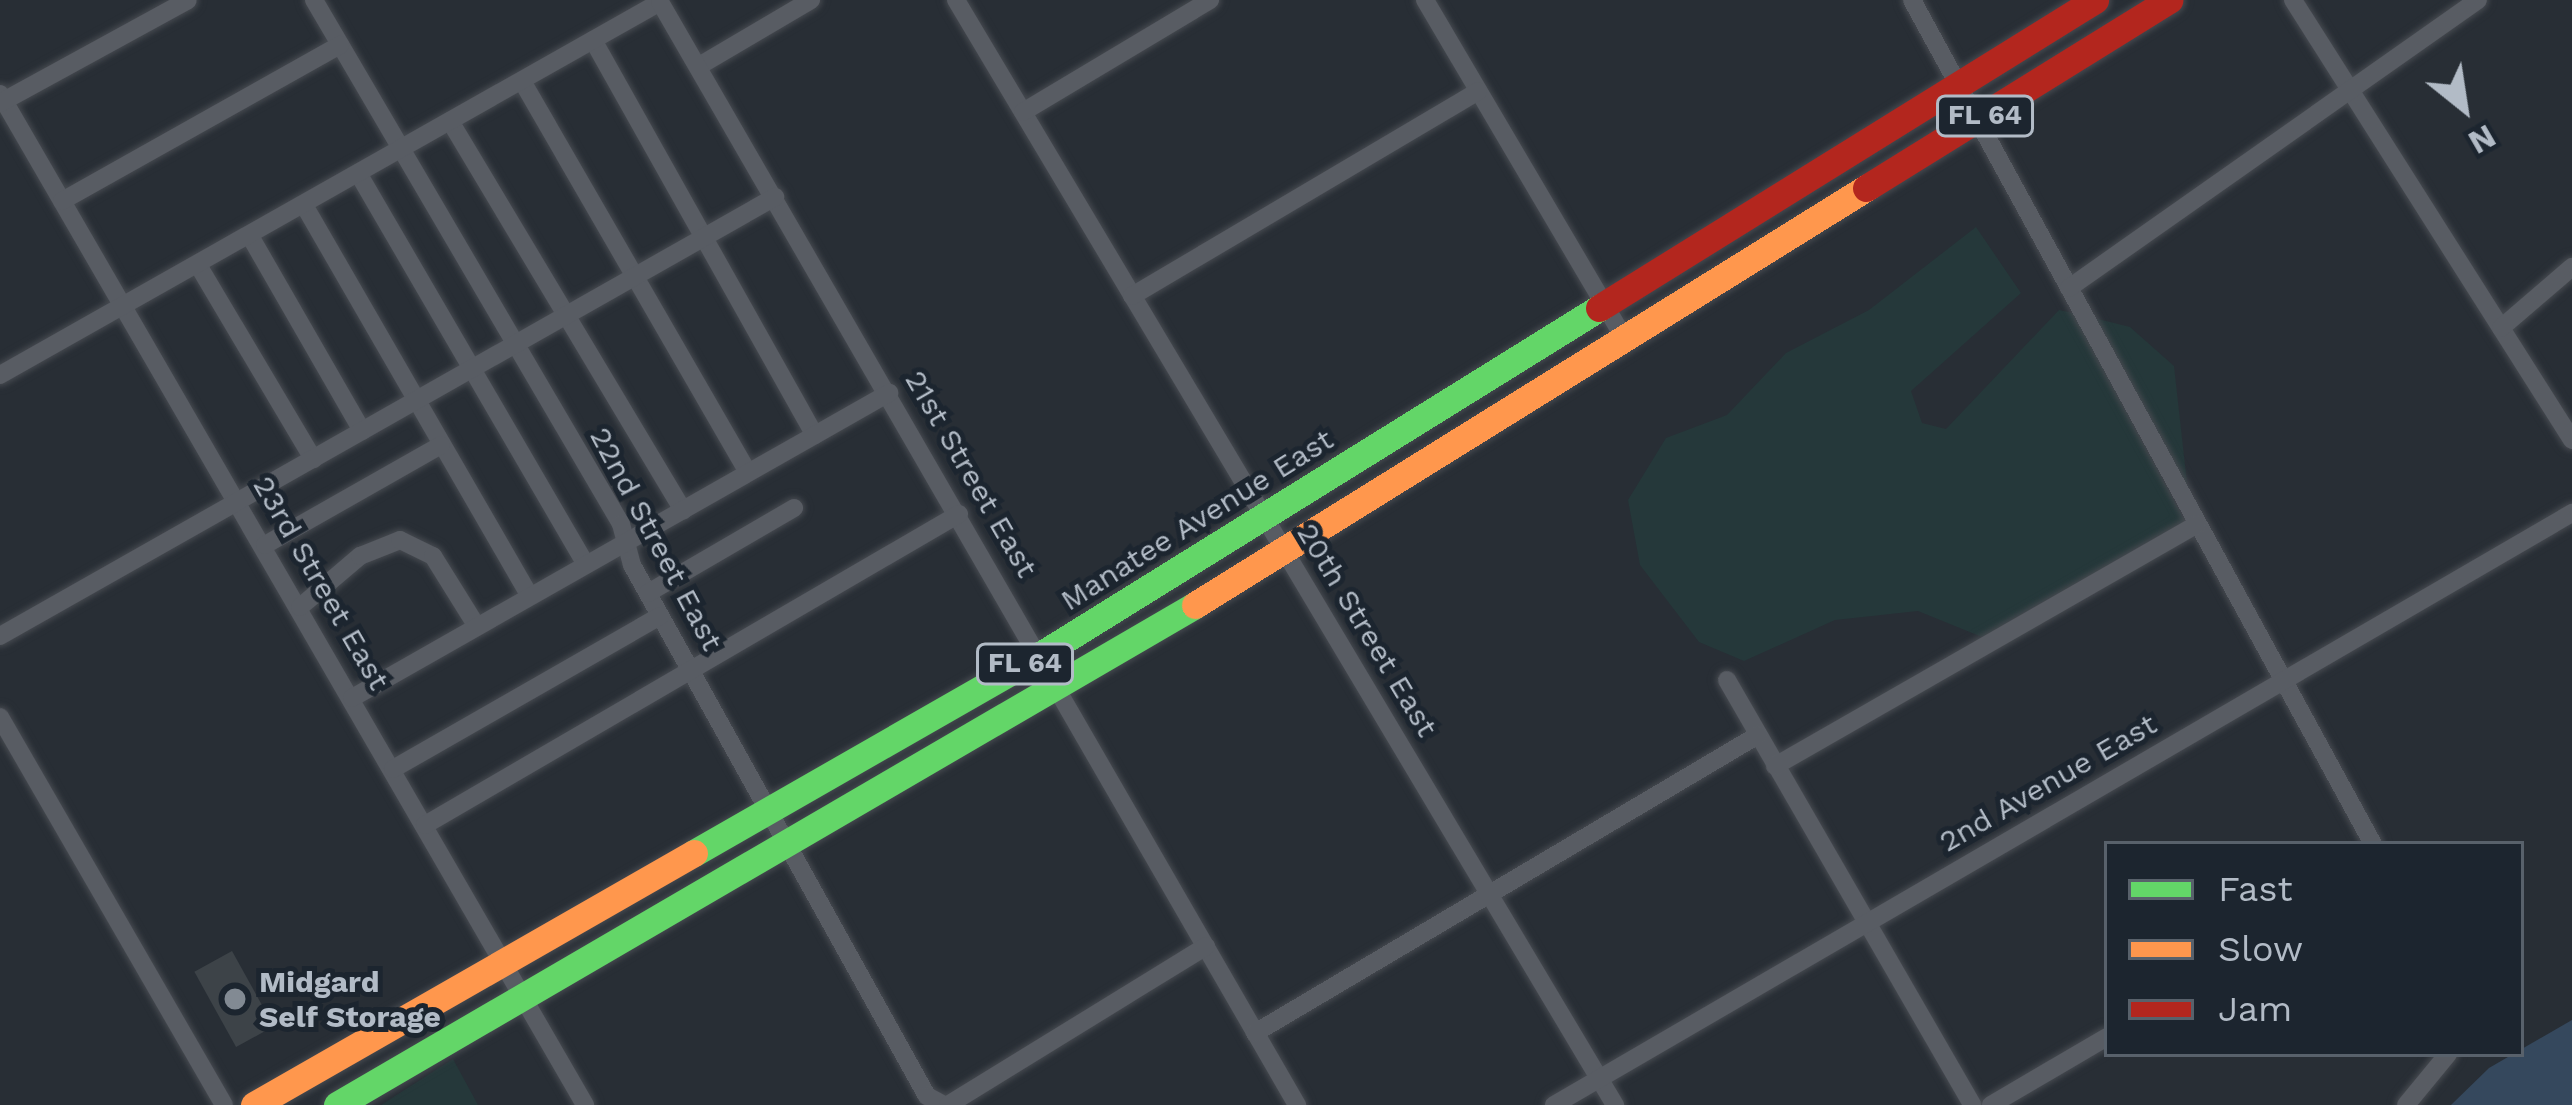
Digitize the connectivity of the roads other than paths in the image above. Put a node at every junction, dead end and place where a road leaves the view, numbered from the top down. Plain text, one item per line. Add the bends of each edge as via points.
1 (188, 0) edge
2 (314, 0) edge
3 (811, 0) edge
4 (956, 0) edge
5 (1210, 0) edge
6 (1425, 0) edge
7 (1912, 0) edge
8 (2095, 0) edge
9 (2169, 0) edge
10 (2293, 0) edge
11 (2478, 0) edge
12 (659, 2) edge
13 (593, 40) junction
14 (340, 45) junction
15 (699, 66) junction
16 (522, 81) junction
17 (1959, 86) junction
18 (2350, 90) junction
19 (1478, 91) junction
20 (1, 99) edge
21 (1023, 112) junction
22 (450, 121) junction
23 (1976, 122) junction
24 (400, 148) junction
25 (358, 173) junction
26 (775, 196) junction
27 (62, 201) junction
28 (304, 205) junction
29 (250, 236) junction
30 (704, 237) junction
31 (198, 265) junction
32 (2572, 267) edge
33 (635, 277) junction
34 (2068, 288) junction
35 (1132, 296) junction
36 (125, 305) junction
37 (1604, 306) junction
38 (566, 316) junction
39 (2501, 328) junction
40 (1624, 339) junction
41 (514, 345) junction
42 (471, 369) junction
43 (0, 375) edge
44 (889, 393) junction
45 (416, 400) junction
46 (362, 431) junction
47 (815, 435) junction
48 (2572, 440) edge
49 (441, 445) junction
50 (313, 459) junction
51 (748, 473) junction
52 (239, 501) junction
53 (794, 508) dead end
54 (682, 511) junction
55 (2572, 513) edge
56 (959, 514) junction
57 (1266, 518) junction
58 (2197, 524) junction
59 (626, 543) junction
60 (265, 545) junction
61 (1285, 552) junction
62 (586, 564) junction
63 (648, 593) junction
64 (529, 595) junction
65 (300, 607) junction
66 (660, 616) junction
67 (476, 626) junction
68 (0, 636) edge
69 (1042, 654) junction
70 (692, 671) junction
71 (1726, 680) dead end
72 (2285, 680) junction
73 (1059, 689) junction
74 (352, 698) junction
75 (0, 717) edge
76 (1758, 735) junction
77 (1775, 766) junction
78 (393, 769) junction
79 (772, 811) junction
80 (425, 825) junction
81 (2372, 841) edge
82 (791, 847) junction
83 (1489, 893) junction
84 (1866, 923) junction
85 (1206, 946) junction
86 (505, 964) junction
87 (525, 1000) junction
88 (1255, 1033) junction
89 (2104, 1039) edge
90 (2446, 1057) edge
91 (1599, 1078) junction
92 (224, 1105) edge
93 (254, 1105) edge
94 (337, 1105) edge
95 (585, 1105) edge
96 (946, 1105) edge
97 (1297, 1105) edge
98 (1555, 1105) edge
99 (1615, 1105) edge
100 (1972, 1105) edge
101 (1990, 1105) edge
102 (2406, 1105) edge

1 - 20 street
2 - 14 street, 22nd Street East
3 - 15 street
4 - 21 street, 20th Street East
5 - 21 street
6 - 19 street
7 - 17 street
8 - 17 main road, Manatee Avenue East / FL 64
9 - 23 main road, FL 64
10 - 18 street
11 - 18 street
12 - 13 street
12 - 15 street, 21st Street East
13 - 16 street
13 - 30 street
14 - 24 street, 22nd Street East
14 - 27 street
15 - 26 street, 21st Street East
16 - 22 street
16 - 33 street
17 - 23 street
17 - 37 main road, Manatee Avenue East / FL 64
18 - 34 street
18 - 39 street
19 - 35 street
19 - 37 street
20 - 27 street, 23rd Street East
21 - 35 street, 20th Street East
22 - 24 street
22 - 38 street
23 - 34 street
23 - 40 main road, FL 64
24 - 25 street
24 - 41 street, 22nd Street East
25 - 28 street
25 - 42 street
26 - 30 street
26 - 44 street, 21st Street East
27 - 36 street, 23rd Street East
28 - 29 street
28 - 45 street
29 - 31 street
29 - 46 street
30 - 33 street
30 - 47 street
31 - 36 street
31 - 50 street
32 - 39 street
33 - 38 street
33 - 51 street
34 - 58 street
35 - 57 street, 20th Street East
36 - 43 street
36 - 52 street, 23rd Street East
37 - 40 street
37 - 57 main road, Manatee Avenue East / FL 64
38 - 41 street
38 - 54 street
39 - 48 street
40 - 61 main road, FL 64
41 - 42 street
41 - 59 street, 22nd Street East
42 - 45 street
42 - 62 street
44 - 47 street
44 - 56 street, 21st Street East
45 - 46 street
45 - 49 street
46 - 50 street
47 - 51 street
49 - 60 street
49 - 64 street
50 - 52 street
51 - 54 street
52 - 60 street, 23rd Street East
52 - 68 street
53 - 63 street
54 - 59 street
55 - 72 street, 2nd Avenue East
56 - 69 street, 21st Street East
56 - 70 street
57 - 61 street, 20th Street East
57 - 69 main road, Manatee Avenue East / FL 64
58 - 72 street
58 - 77 street
59 - 62 street
59 - 63 street, 22nd Street East
60 - 65 street, 23rd Street East
61 - 73 main road, FL 64
61 - 83 street, 20th Street East
62 - 64 street
63 - 66 street, 22nd Street East
64 - 67 street
65 - 67 street via 360,556 400,540 433,556
65 - 74 street, 23rd Street East
66 - 70 street, 22nd Street East
66 - 78 street
67 - 74 street
69 - 73 street, 21st Street East
69 - 79 main road, Manatee Avenue East / FL 64
70 - 79 street, 22nd Street East
70 - 80 street
71 - 76 street
72 - 81 street
72 - 84 street, 2nd Avenue East
73 - 82 main road, FL 64
73 - 85 street, 21st Street East
74 - 78 street, 23rd Street East
75 - 92 street
76 - 77 street
76 - 83 street
77 - 84 street
78 - 80 street, 23rd Street East
79 - 82 street, 22nd Street East
79 - 86 main road, Manatee Avenue East / FL 64
80 - 86 street, 23rd Street East
82 - 87 main road, FL 64
82 - 96 street, 22nd Street East via 927,1096
83 - 88 street
83 - 91 street, 20th Street East
84 - 91 street, 2nd Avenue East
84 - 100 street
85 - 88 street, 21st Street East
85 - 96 street
86 - 87 street, 23rd Street East
86 - 93 main road, Manatee Avenue East / FL 64
87 - 94 main road, FL 64
87 - 95 street, 23rd Street East
88 - 97 street, 21st Street East
89 - 101 street
90 - 102 street
91 - 98 street, 2nd Avenue East
91 - 99 street, 20th Street East

